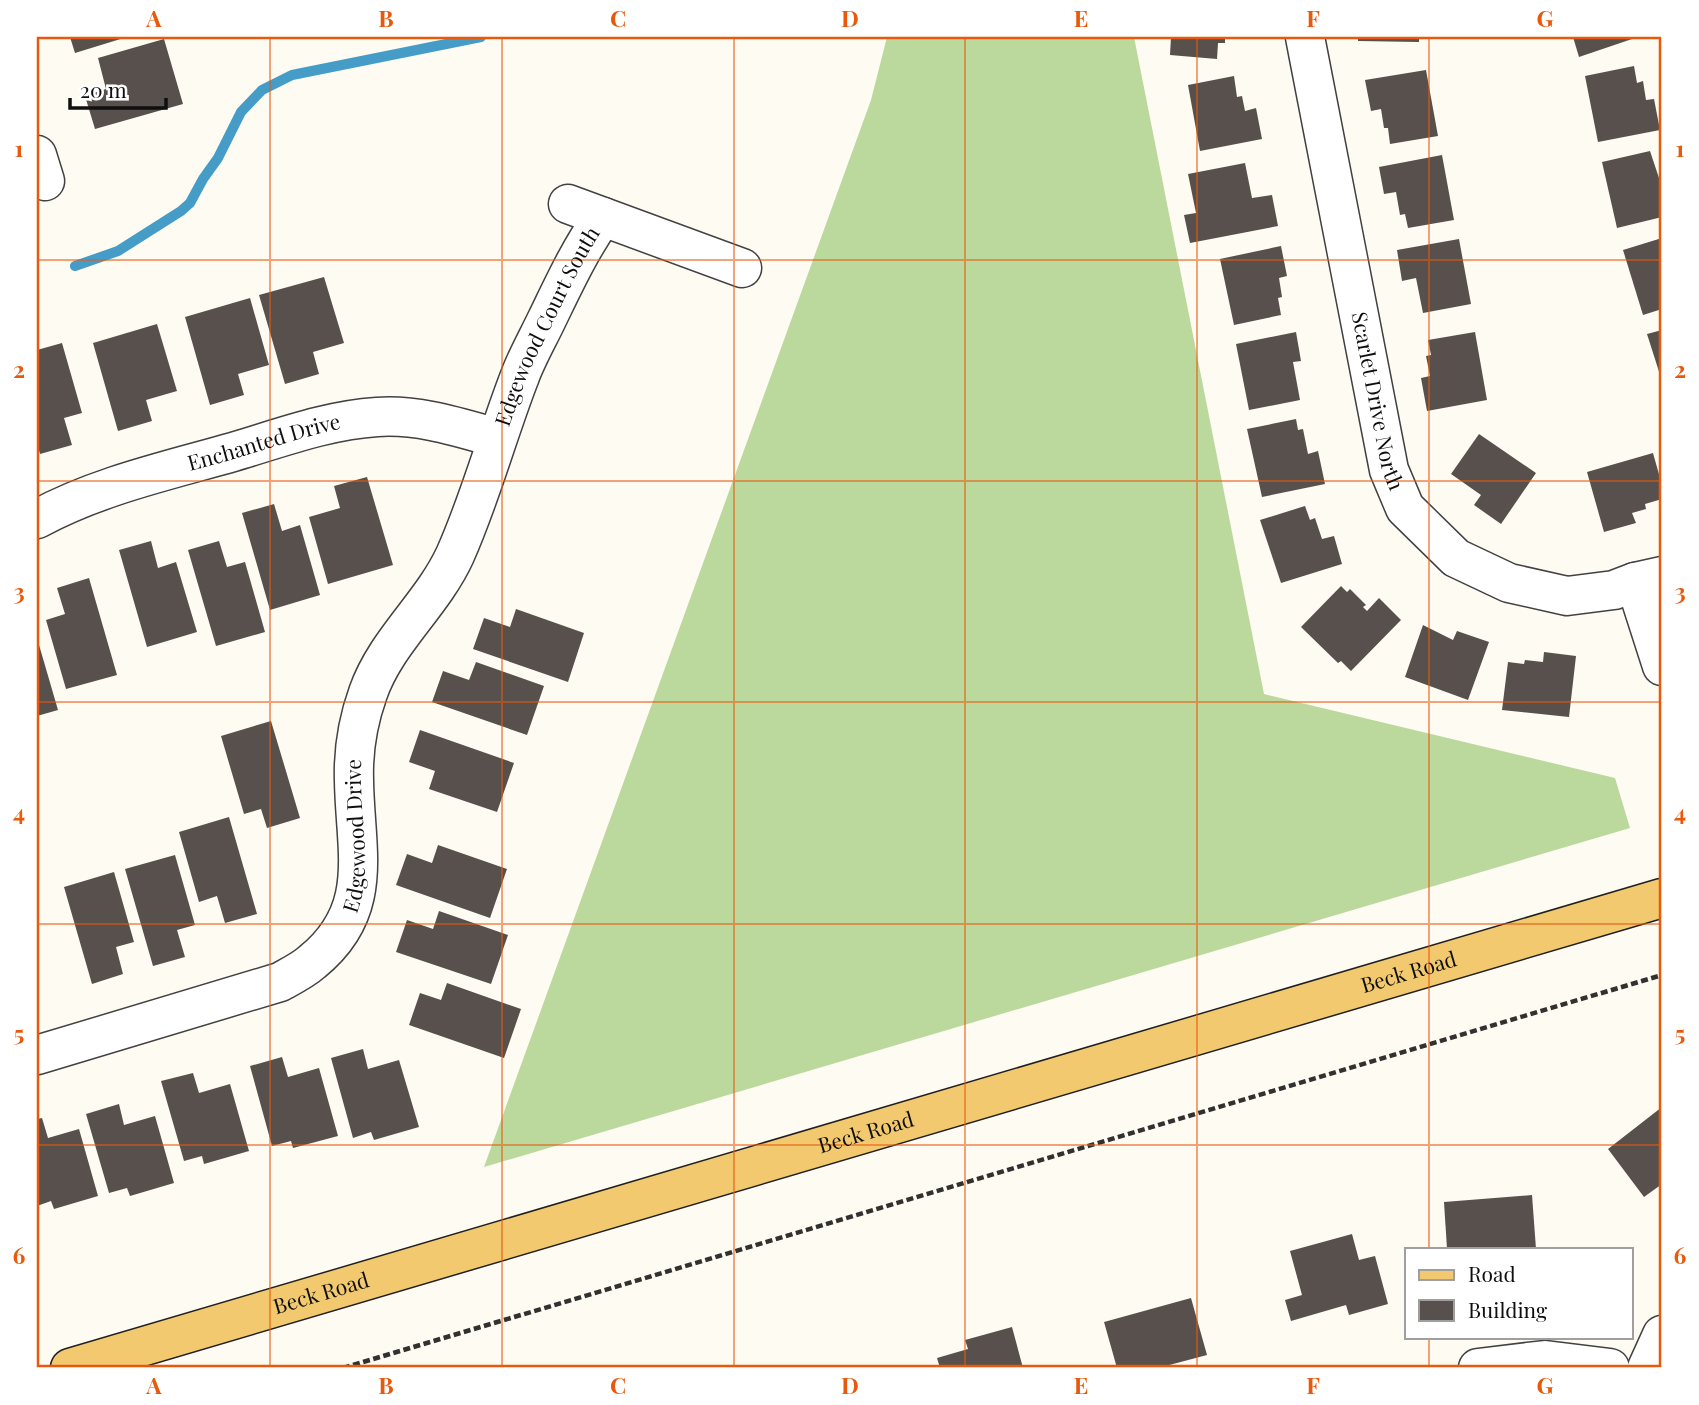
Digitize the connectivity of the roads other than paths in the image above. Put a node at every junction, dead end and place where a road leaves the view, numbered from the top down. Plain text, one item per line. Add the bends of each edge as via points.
1 (1305, 37) edge
2 (568, 204) dead end
3 (603, 217) junction
4 (741, 268) dead end
5 (497, 438) junction
6 (37, 519) edge
7 (1649, 579) edge
8 (1662, 666) edge
9 (1662, 898) edge
10 (37, 1055) edge
11 (1662, 1335) edge
12 (70, 1368) edge
13 (1478, 1368) edge
14 (1610, 1368) edge
15 (1647, 1368) edge

1 - 7 street, Scarlet Drive North via 1389,470 1405,508 1456,558 1509,583 1567,596 1615,590
2 - 3 street, Edgewood Court South
3 - 4 street, Edgewood Court South
3 - 5 street, Edgewood Court South via 584,244 521,373
5 - 6 street, Enchanted Drive via 410,417 335,423 92,492
5 - 10 street, Edgewood Drive via 454,557 382,662 368,692 356,733 359,883 335,939 312,963 281,982
7 - 8 street
9 - 12 main road, Beck Road
11 - 15 street
13 - 14 street via 1545,1360

